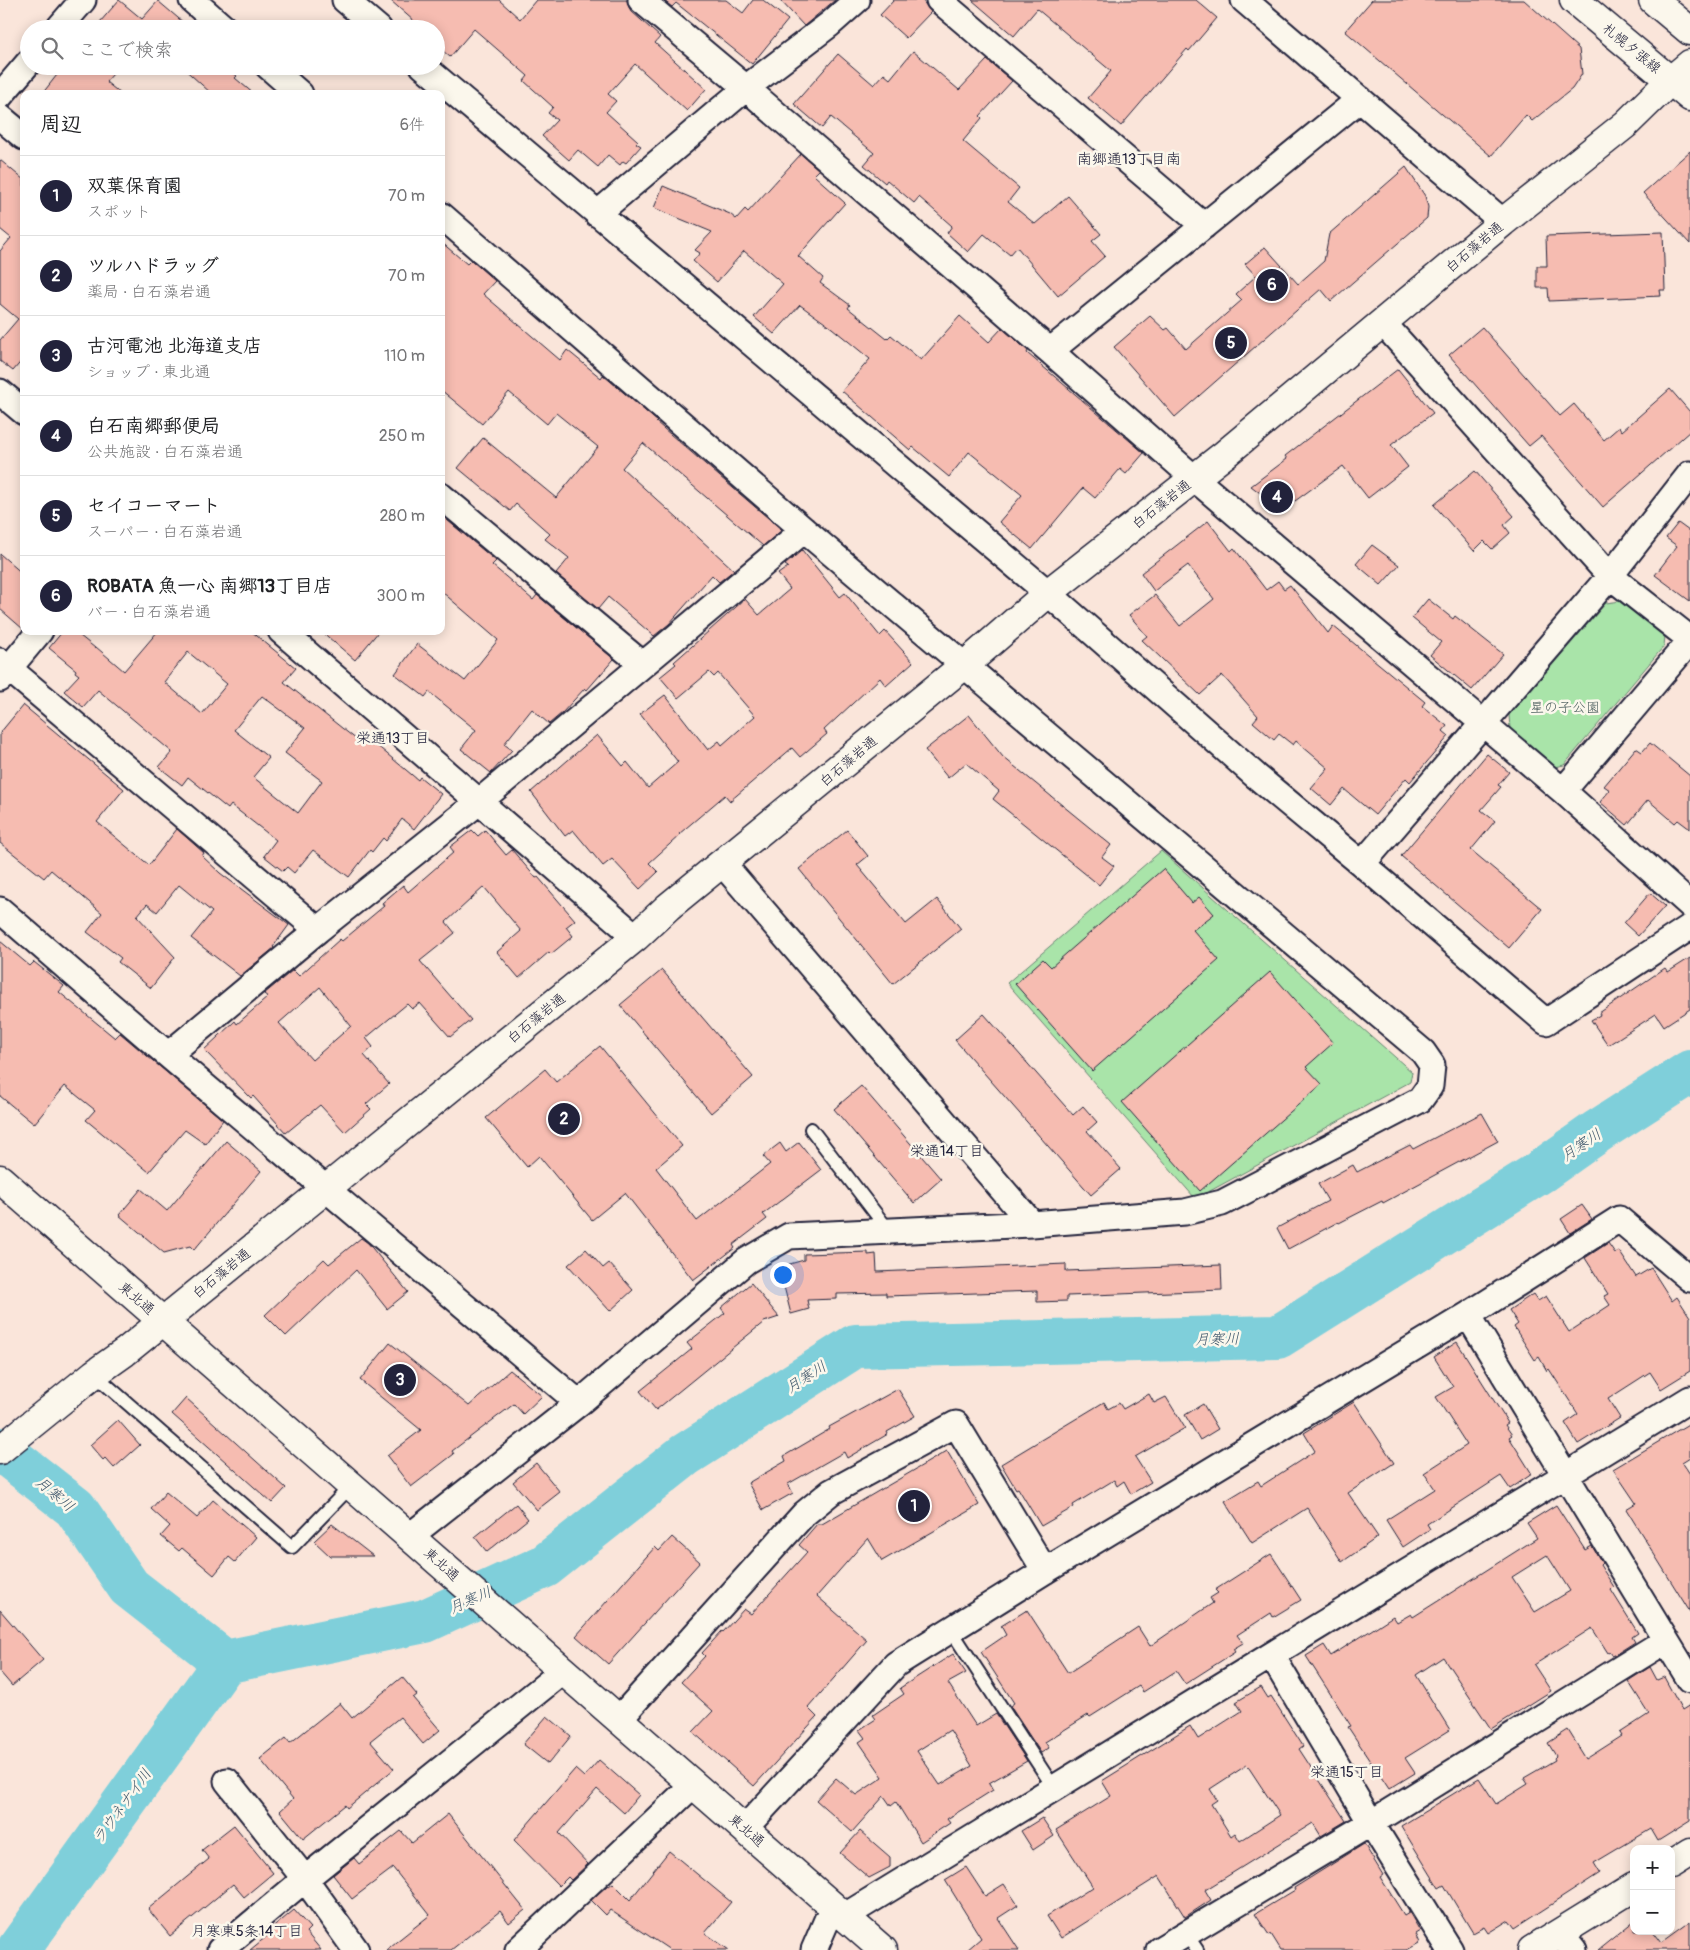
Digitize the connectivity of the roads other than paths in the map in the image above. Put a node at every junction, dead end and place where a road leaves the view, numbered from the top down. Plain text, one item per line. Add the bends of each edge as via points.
1 (83, 0) edge
2 (192, 0) edge
3 (345, 0) edge
4 (641, 0) edge
5 (857, 0) edge
6 (939, 0) edge
7 (1244, 0) edge
8 (1574, 0) edge
9 (1654, 0) edge
10 (66, 20) edge
11 (215, 20) edge
12 (368, 20) edge
13 (1690, 31) edge
14 (20, 73) edge
15 (278, 75) edge
16 (434, 75) edge
17 (1684, 80) edge
18 (746, 88) junction
19 (295, 90) edge
20 (0, 96) edge
21 (1360, 99) junction
22 (0, 116) edge
23 (20, 134) edge
24 (596, 214) junction
25 (445, 218) edge
26 (1503, 222) junction
27 (1204, 226) junction
28 (1383, 323) junction
29 (1050, 351) junction
30 (0, 392) edge
31 (20, 409) edge
32 (1690, 474) edge
33 (1194, 478) junction
34 (445, 499) edge
35 (804, 530) junction
36 (1610, 576) junction
37 (1048, 593) junction
38 (36, 635) edge
39 (286, 635) edge
40 (1690, 640) edge
41 (969, 661) junction
42 (642, 664) junction
43 (3, 669) edge
44 (1482, 724) junction
45 (1563, 791) junction
46 (480, 801) junction
47 (723, 864) junction
48 (1362, 864) junction
49 (1690, 905) edge
50 (0, 910) edge
51 (1690, 928) edge
52 (318, 930) junction
53 (636, 937) junction
54 (168, 1055) junction
55 (811, 1129) dead end
56 (0, 1179) edge
57 (326, 1188) junction
58 (1032, 1224) junction
59 (889, 1231) junction
60 (1690, 1279) edge
61 (1468, 1315) junction
62 (162, 1320) junction
63 (94, 1374) junction
64 (1690, 1399) edge
65 (579, 1402) junction
66 (0, 1450) edge
67 (1566, 1476) junction
68 (352, 1485) junction
69 (410, 1536) junction
70 (1044, 1571) junction
71 (950, 1630) junction
72 (1665, 1640) junction
73 (1272, 1656) junction
74 (564, 1671) junction
75 (1690, 1680) edge
76 (619, 1719) junction
77 (228, 1781) dead end
78 (694, 1784) junction
79 (1054, 1788) junction
80 (1371, 1823) junction
81 (745, 1828) junction
82 (1690, 1852) edge
83 (1675, 1861) edge
84 (305, 1879) junction
85 (1630, 1890) edge
86 (839, 1911) junction
87 (1567, 1941) edge
88 (1192, 1942) edge
89 (220, 1950) edge
90 (356, 1950) edge
91 (518, 1950) edge
92 (814, 1950) edge
93 (884, 1950) edge
94 (1159, 1950) edge
95 (1450, 1950) edge
96 (1532, 1950) edge

1 - 10 street
2 - 11 street
3 - 12 street
4 - 18 street
5 - 18 street
6 - 27 street
7 - 21 street
8 - 17 main road, 札幌夕張線
9 - 13 main road
14 - 20 street
15 - 19 street
16 - 24 street
17 - 26 main road, 白石藻岩通
18 - 24 street
18 - 29 street
21 - 26 street
21 - 27 street
22 - 23 street
24 - 37 street
25 - 35 street
26 - 28 main road, 白石藻岩通
27 - 29 street
28 - 33 main road, 白石藻岩通
28 - 36 street
29 - 33 street
30 - 31 street
32 - 36 street
33 - 37 main road, 白石藻岩通
33 - 44 street
34 - 42 street
35 - 41 street
35 - 42 street
36 - 40 street
36 - 44 street
37 - 41 main road, 白石藻岩通
37 - 48 street via 1256,776
38 - 43 street
39 - 46 street
40 - 45 street
41 - 47 main road, 白石藻岩通
41 - 58 street via 1423,1052 1432,1066 1430,1086 1420,1100 1222,1203 1185,1212
42 - 46 street
43 - 52 street
44 - 45 street
44 - 48 street
45 - 49 street
46 - 52 street
46 - 53 street
47 - 53 main road, 白石藻岩通
47 - 58 street
48 - 51 street via 1546,1022
50 - 54 street
52 - 54 street
53 - 57 main road, 白石藻岩通
54 - 57 street
55 - 59 lane
56 - 62 main road, 東北通
57 - 62 main road, 白石藻岩通
57 - 65 street
58 - 59 street
59 - 65 street via 790,1236 746,1261
60 - 61 street via 1619,1219
61 - 67 street
61 - 70 street
62 - 63 main road, 白石藻岩通
62 - 68 main road, 東北通
63 - 66 main road, 白石藻岩通
63 - 68 lane via 292,1546
64 - 67 street
65 - 69 street
67 - 72 street
67 - 73 street
68 - 69 main road, 東北通
69 - 74 main road, 東北通
70 - 71 street
70 - 76 street via 956,1424 831,1492 804,1514
71 - 79 lane
71 - 81 street via 896,1664
72 - 75 street
72 - 80 street
73 - 79 street
73 - 80 street
74 - 76 main road, 東北通
74 - 84 street
76 - 78 main road, 東北通
77 - 84 street
78 - 81 main road, 東北通
78 - 91 street
79 - 86 street
80 - 88 street
80 - 95 street
81 - 86 main road, 東北通
82 - 83 main road
84 - 89 street
84 - 90 street
85 - 87 main road
86 - 92 street
86 - 93 main road, 東北通
87 - 96 main road
88 - 94 street

